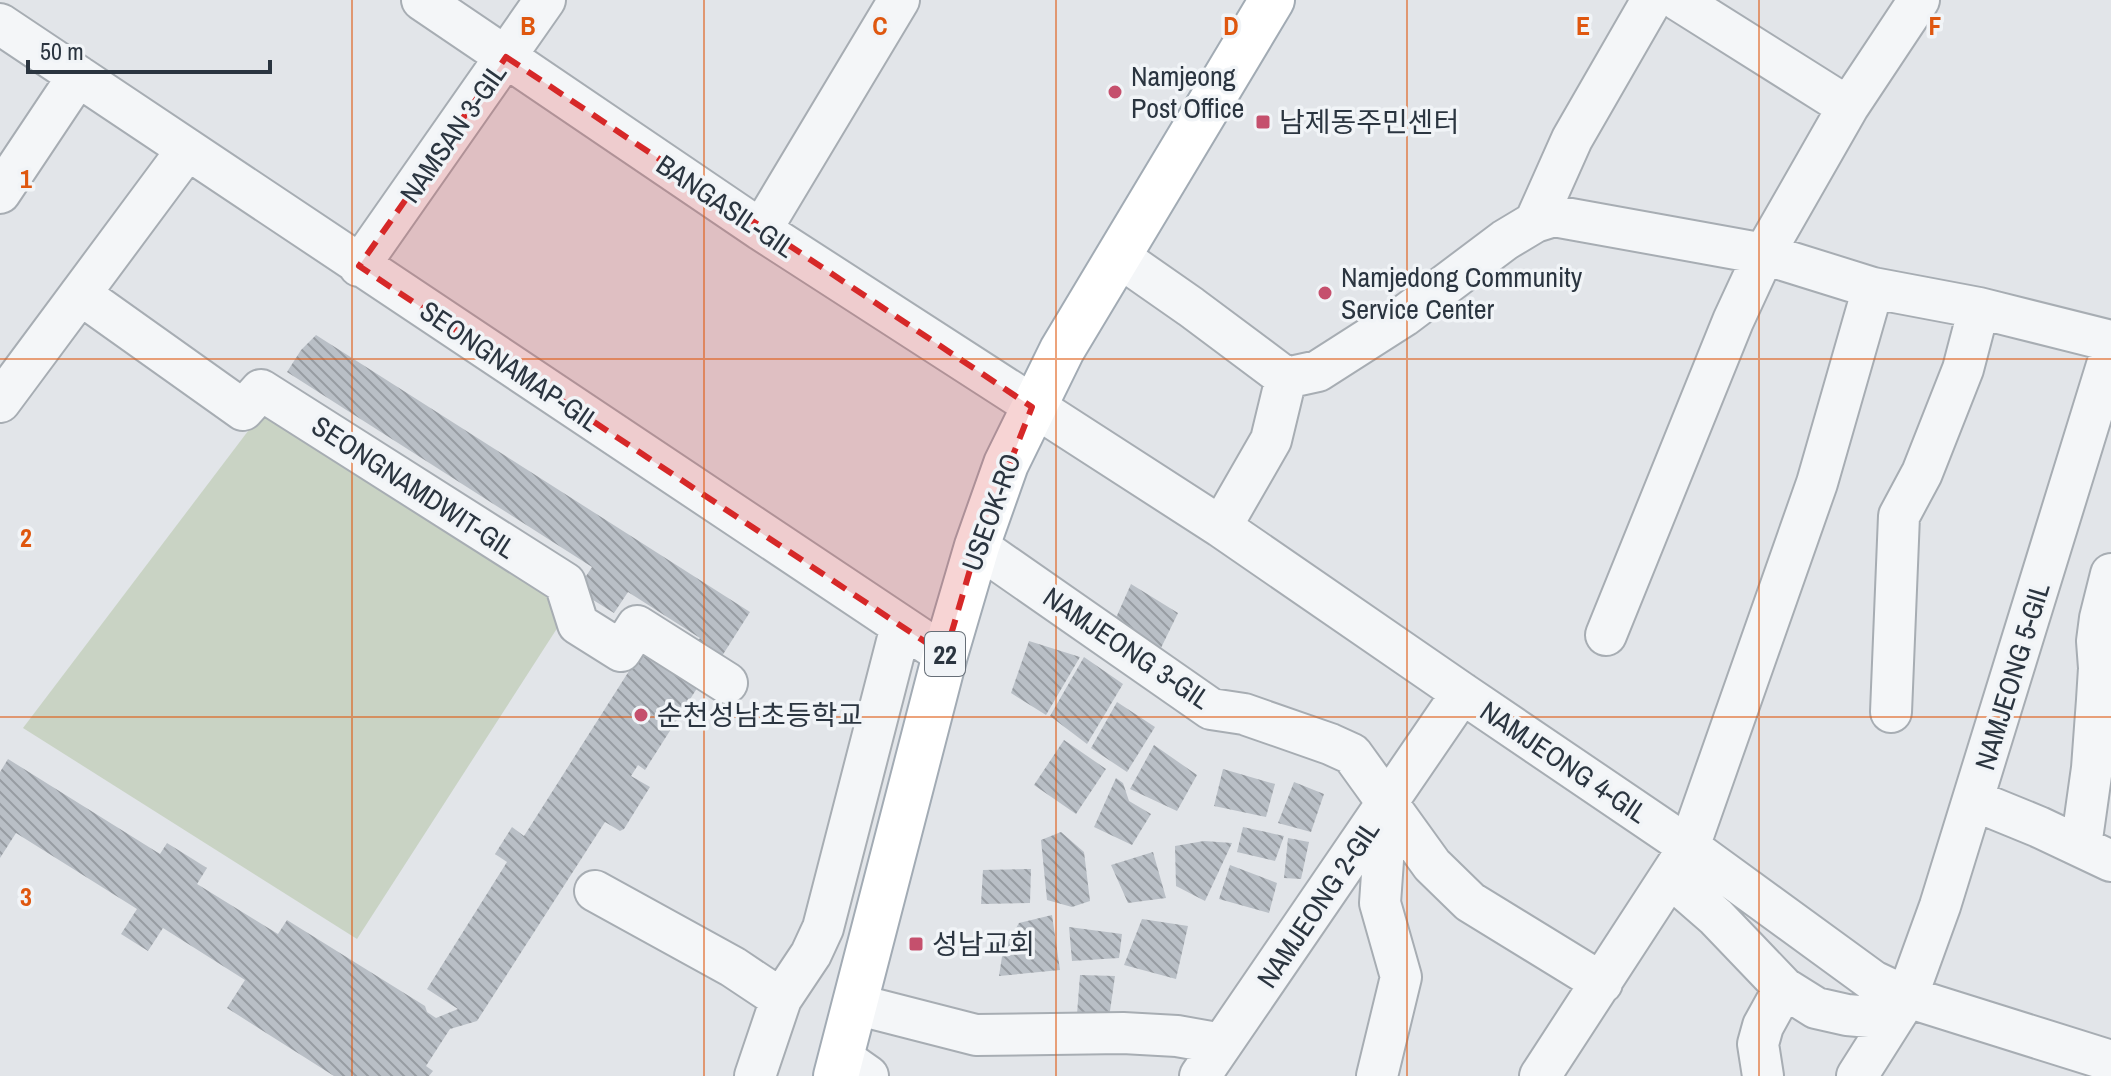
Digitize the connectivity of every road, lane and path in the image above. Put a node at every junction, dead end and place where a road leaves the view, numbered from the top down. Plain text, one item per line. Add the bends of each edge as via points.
1 (422, 0) edge
2 (545, 0) edge
3 (899, 0) edge
4 (1272, 0) edge
5 (1652, 0) edge
6 (1678, 0) edge
7 (1919, 0) edge
8 (0, 24) edge
9 (506, 57) junction
10 (78, 76) junction
11 (1848, 107) junction
12 (187, 150) junction
13 (0, 193) edge
14 (1535, 222) junction
15 (761, 230) junction
16 (1764, 254) junction
17 (1118, 256) junction
18 (359, 266) junction
19 (1873, 288) junction
20 (80, 294) junction
21 (1979, 308) junction
22 (2111, 341) edge
23 (2111, 352) edge
24 (1286, 378) junction
25 (0, 402) edge
26 (1032, 407) junction
27 (1221, 527) junction
28 (977, 546) junction
29 (2111, 574) edge
30 (901, 626) junction
31 (1606, 635) dead end
32 (945, 655) junction
33 (727, 683) dead end
34 (1462, 693) junction
35 (1891, 712) dead end
36 (1973, 800) junction
37 (1387, 803) junction
38 (2096, 854) edge
39 (1680, 862) junction
40 (595, 891) dead end
41 (1602, 983) junction
42 (1784, 988) junction
43 (781, 999) junction
44 (855, 1004) junction
45 (1900, 1008) junction
46 (1211, 1060) edge
47 (2111, 1061) edge
48 (848, 1070) edge
49 (755, 1076) edge
50 (1377, 1076) edge
51 (1540, 1076) edge
52 (1763, 1076) edge
53 (1857, 1076) edge

1 - 9 street, BANGASIL-GIL
2 - 9 street, NAMSAN 3-GIL
3 - 15 street
4 - 17 main road, USEOK-RO / 22
5 - 14 street via 1572,139
6 - 11 street
7 - 11 street
8 - 10 street, SEONGNAMAP-GIL
9 - 15 street, BANGASIL-GIL
9 - 18 street, NAMSAN 3-GIL
10 - 12 street, SEONGNAMAP-GIL
10 - 13 street
11 - 16 street
12 - 18 street, SEONGNAMAP-GIL
12 - 20 street
14 - 16 street via 1554,216
14 - 24 street via 1318,371
15 - 26 street, BANGASIL-GIL
16 - 19 street
16 - 31 street
17 - 24 street
17 - 26 main road, USEOK-RO / 22
18 - 30 street, SEONGNAMAP-GIL
19 - 21 street
19 - 39 street via 1817,483
20 - 25 street
20 - 33 street, SEONGNAMDWIT-GIL via 243,410 261,390 565,583 578,624 621,651 637,626
21 - 22 street
21 - 35 street via 1963,369 1899,516
23 - 36 street, NAMJEONG 5-GIL
24 - 27 street via 1271,440
26 - 27 street, NAMJEONG 4-GIL
26 - 28 main road, USEOK-RO / 22
27 - 34 street, NAMJEONG 4-GIL
28 - 32 main road, USEOK-RO / 22
28 - 37 street, NAMJEONG 3-GIL via 1211,709 1244,714 1352,754
29 - 38 street via 2097,641 2092,768
30 - 32 street, SEONGNAMAP-GIL
30 - 43 street via 823,928
32 - 44 main road, USEOK-RO / 22
34 - 37 street
34 - 39 street, NAMJEONG 4-GIL
36 - 38 street
36 - 45 street, NAMJEONG 5-GIL
37 - 41 street, NAMJEONG 3-GIL via 1432,865 1470,902
37 - 46 street, NAMJEONG 2-GIL
37 - 50 street, NAMJEONG 2-GIL via 1380,903 1401,977
39 - 41 street
39 - 42 street via 1716,917
39 - 45 street, NAMJEONG 4-GIL via 1873,981
40 - 43 street
41 - 51 street
42 - 45 street via 1816,1008 1847,1015
42 - 52 street via 1758,1044
43 - 49 street
44 - 46 street via 976,1035 1177,1036
44 - 48 main road, USEOK-RO / 22
45 - 47 street, NAMJEONG 4-GIL
45 - 53 street

